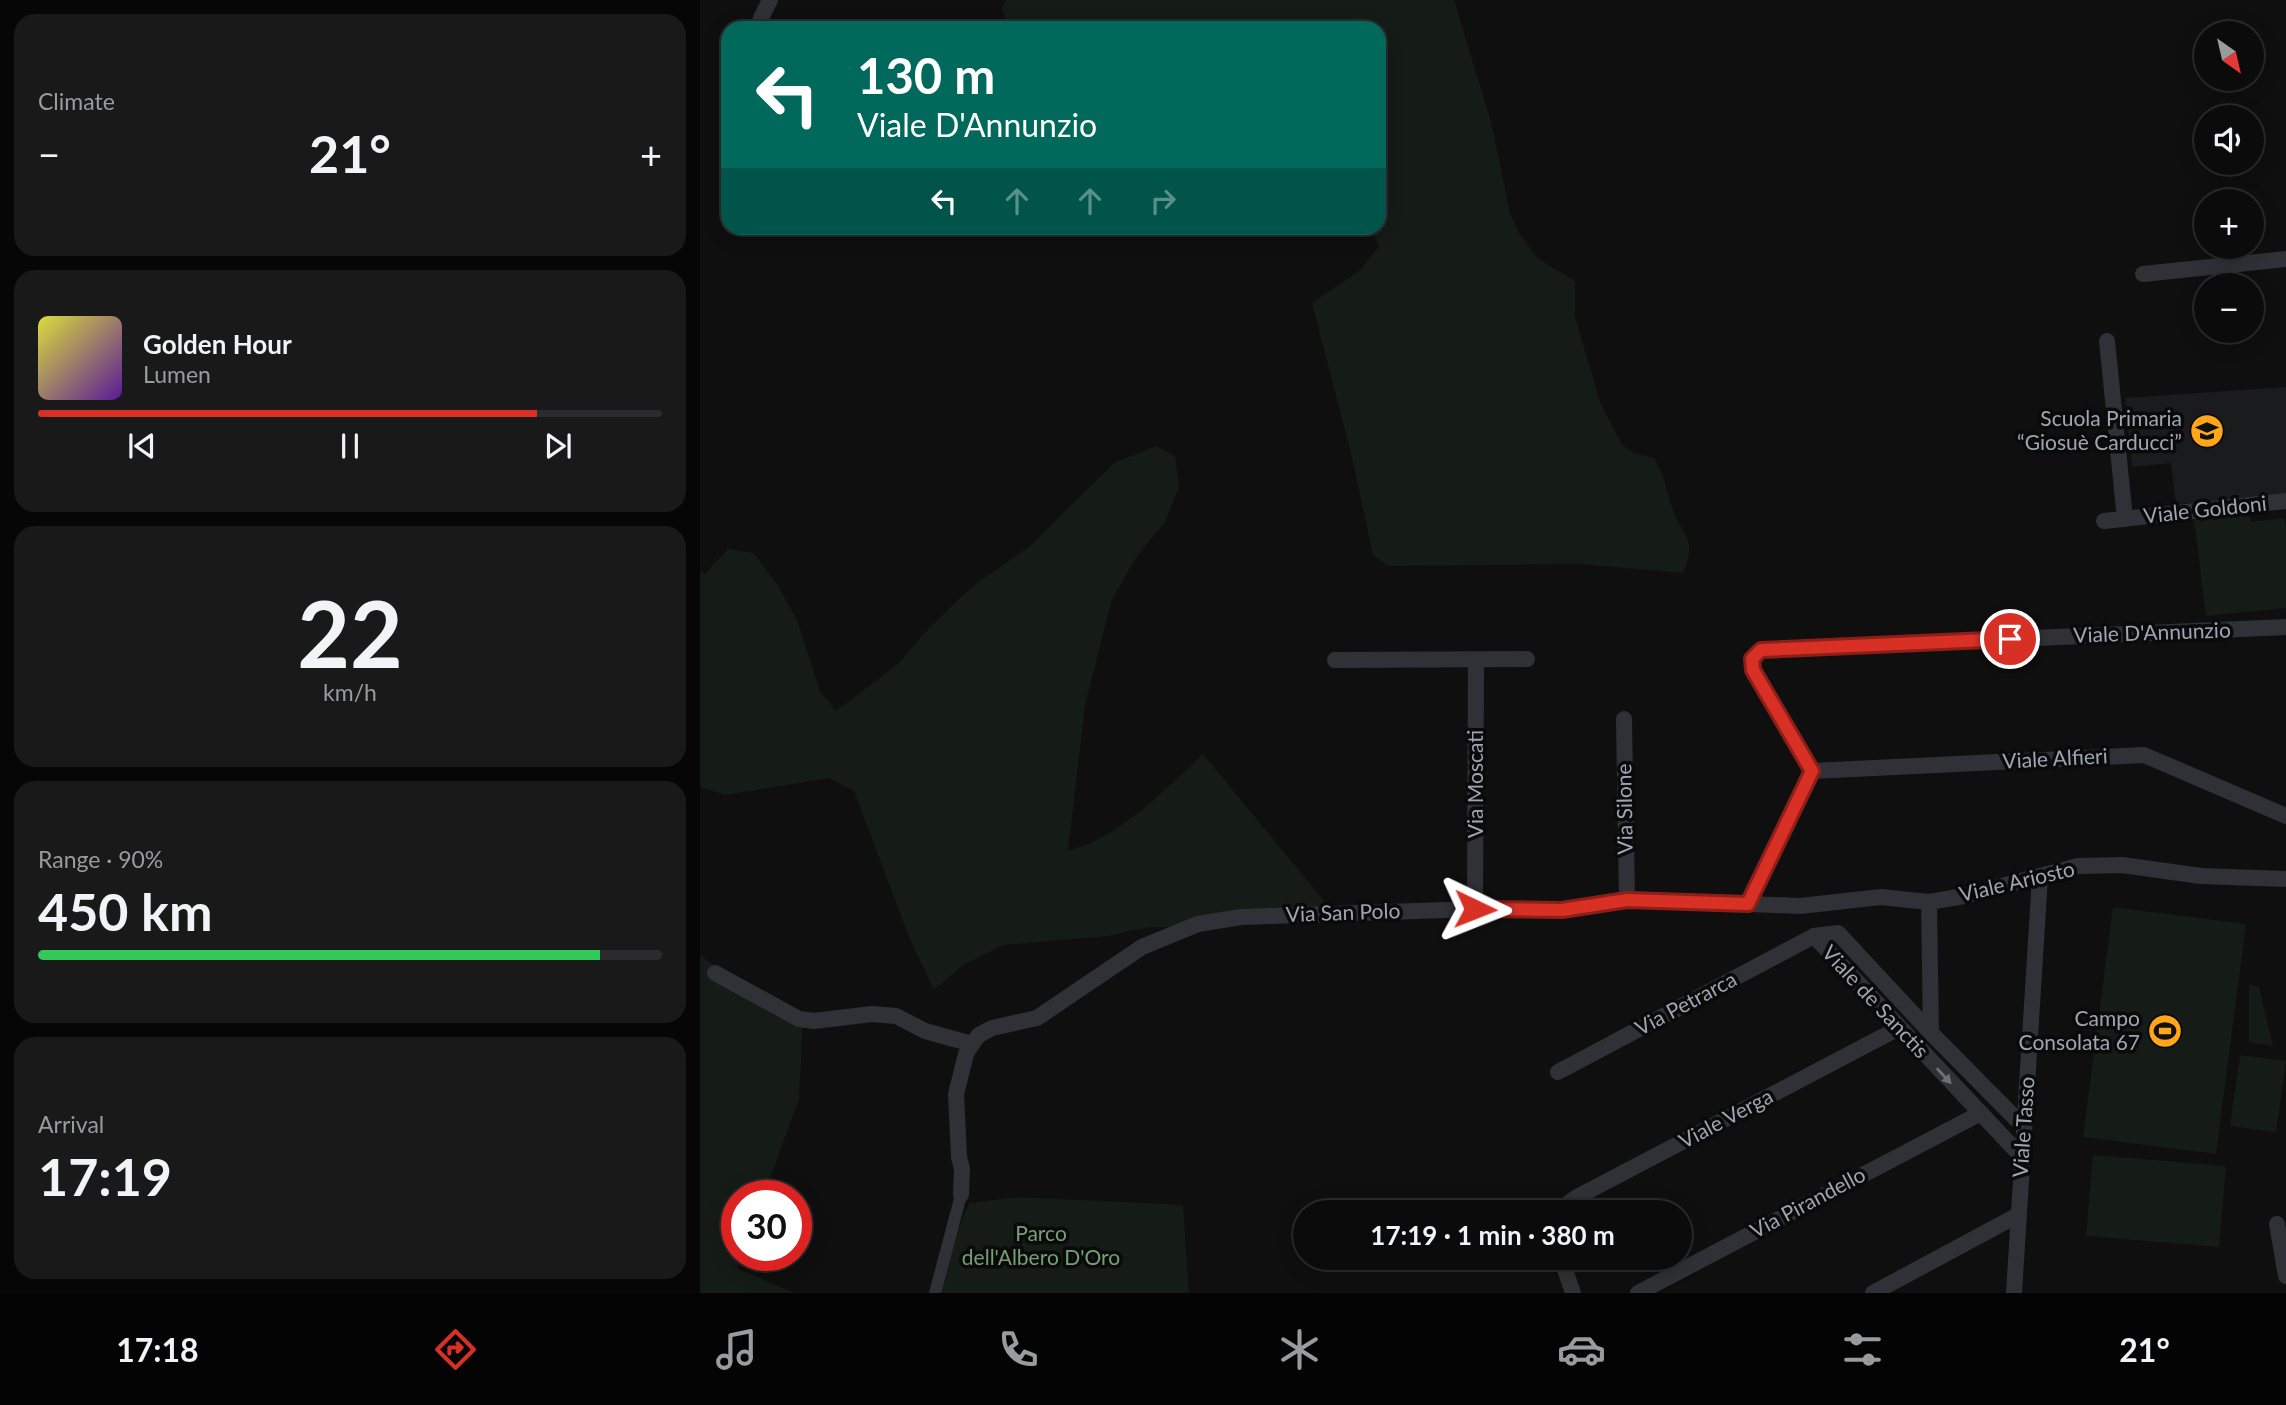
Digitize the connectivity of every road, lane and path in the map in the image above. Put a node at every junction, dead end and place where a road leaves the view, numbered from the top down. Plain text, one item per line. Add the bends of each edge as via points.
1 (770, 0) edge
2 (761, 21) edge
3 (2286, 260) edge
4 (2143, 274) dead end
5 (2107, 341) dead end
6 (2286, 500) edge
7 (2125, 519) junction
8 (2104, 521) dead end
9 (2286, 628) edge
10 (1527, 659) dead end
11 (1335, 660) dead end
12 (1476, 660) junction
13 (1624, 719) dead end
14 (1812, 771) junction
15 (2286, 816) edge
16 (2040, 877) junction
17 (2286, 879) edge
18 (1627, 900) junction
19 (1929, 902) junction
20 (1748, 904) junction
21 (1475, 909) junction
22 (1814, 936) junction
23 (715, 973) dead end
24 (1899, 1028) junction
25 (1931, 1033) junction
26 (971, 1044) junction
27 (1558, 1072) dead end
28 (1979, 1114) junction
29 (2024, 1127) junction
30 (2022, 1157) junction
31 (961, 1195) joint
32 (1573, 1200) edge
33 (2018, 1214) junction
34 (2277, 1224) dead end
35 (1565, 1270) edge
36 (2286, 1276) edge
37 (935, 1293) edge
38 (1573, 1293) edge
39 (1638, 1293) edge
40 (1873, 1293) edge
41 (2014, 1293) edge

1 - 2 street
3 - 4 street
5 - 7 street, Viale Goldoni
6 - 7 street, Viale Goldoni
7 - 8 street, Viale Goldoni
9 - 14 street, Viale D'Annunzio via 1761,650 1752,659 1753,670
10 - 12 street
11 - 12 street
12 - 21 street, Via Moscati
13 - 18 street, Via Silone
14 - 15 street, Viale Alfieri via 2144,755
14 - 20 street
16 - 17 street, Viale Ariosto via 2078,866 2122,865 2201,877
16 - 19 street, Viale Ariosto
16 - 29 street, Viale Tasso
18 - 20 street, Via San Polo
18 - 21 street, Via San Polo via 1562,910
19 - 20 street, Viale Ariosto via 1881,897 1800,906
19 - 25 street
21 - 26 street, Via San Polo via 1241,917 1198,924 1142,947 1044,1015 992,1028
22 - 24 street, Viale de Sanctis
22 - 25 street, Viale de Sanctis via 1838,933
22 - 27 street, Via Petrarca
23 - 26 street via 799,1018 896,1016 925,1031
24 -> 28 street, Viale de Sanctis
24 - 32 street, Viale Verga
25 - 29 street, Viale de Sanctis
26 - 31 street via 956,1094
28 - 30 street, Viale de Sanctis
28 - 39 street, Via Pirandello
29 - 30 street, Viale Tasso
30 - 33 street, Viale Tasso
31 - 37 street
33 - 40 street
33 - 41 street, Viale Tasso
34 - 36 street
35 - 38 street

